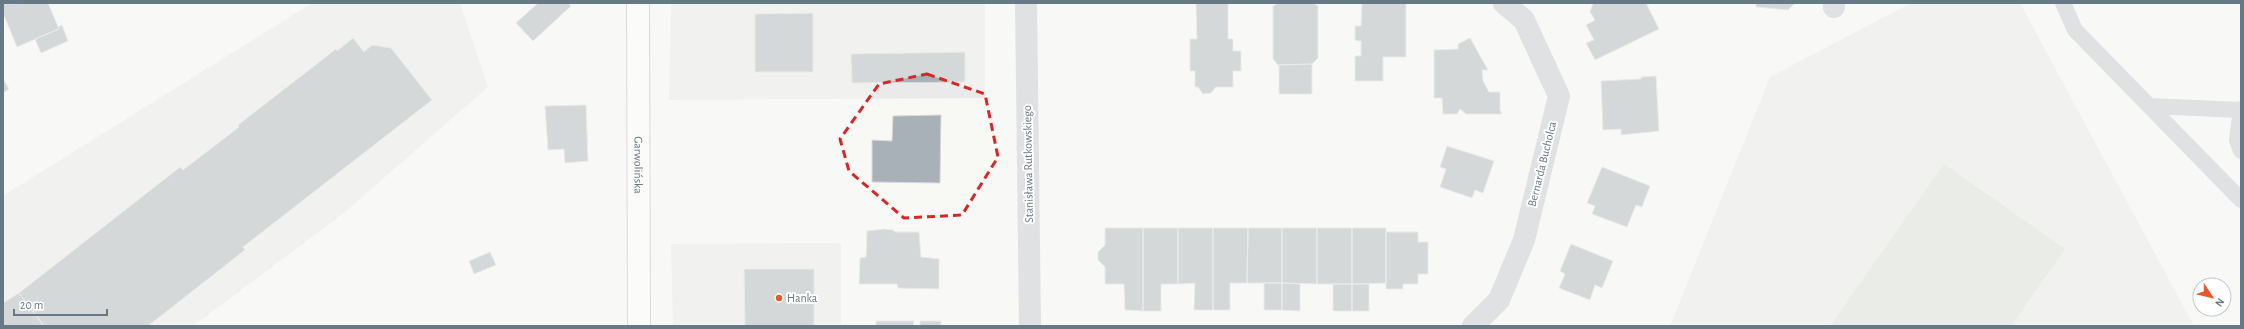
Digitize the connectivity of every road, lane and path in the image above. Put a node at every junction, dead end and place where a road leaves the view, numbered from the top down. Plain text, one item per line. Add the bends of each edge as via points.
1 (638, 3) edge
2 (1026, 3) edge
3 (1504, 3) edge
4 (2064, 3) edge
5 (2150, 106) junction
6 (2240, 109) edge
7 (2241, 151) edge
8 (2241, 200) edge
9 (639, 326) edge
10 (1030, 326) edge
11 (1473, 326) edge

1 - 9 main road, Garwolińska
2 - 10 street, Stanisława Rutkowskiego
3 - 11 street, Bernarda Bucholca via 1524,20 1559,96 1524,240 1500,300
4 - 5 lane via 2075,30
5 - 6 lane
5 - 8 lane
6 - 7 lane via 2237,140

